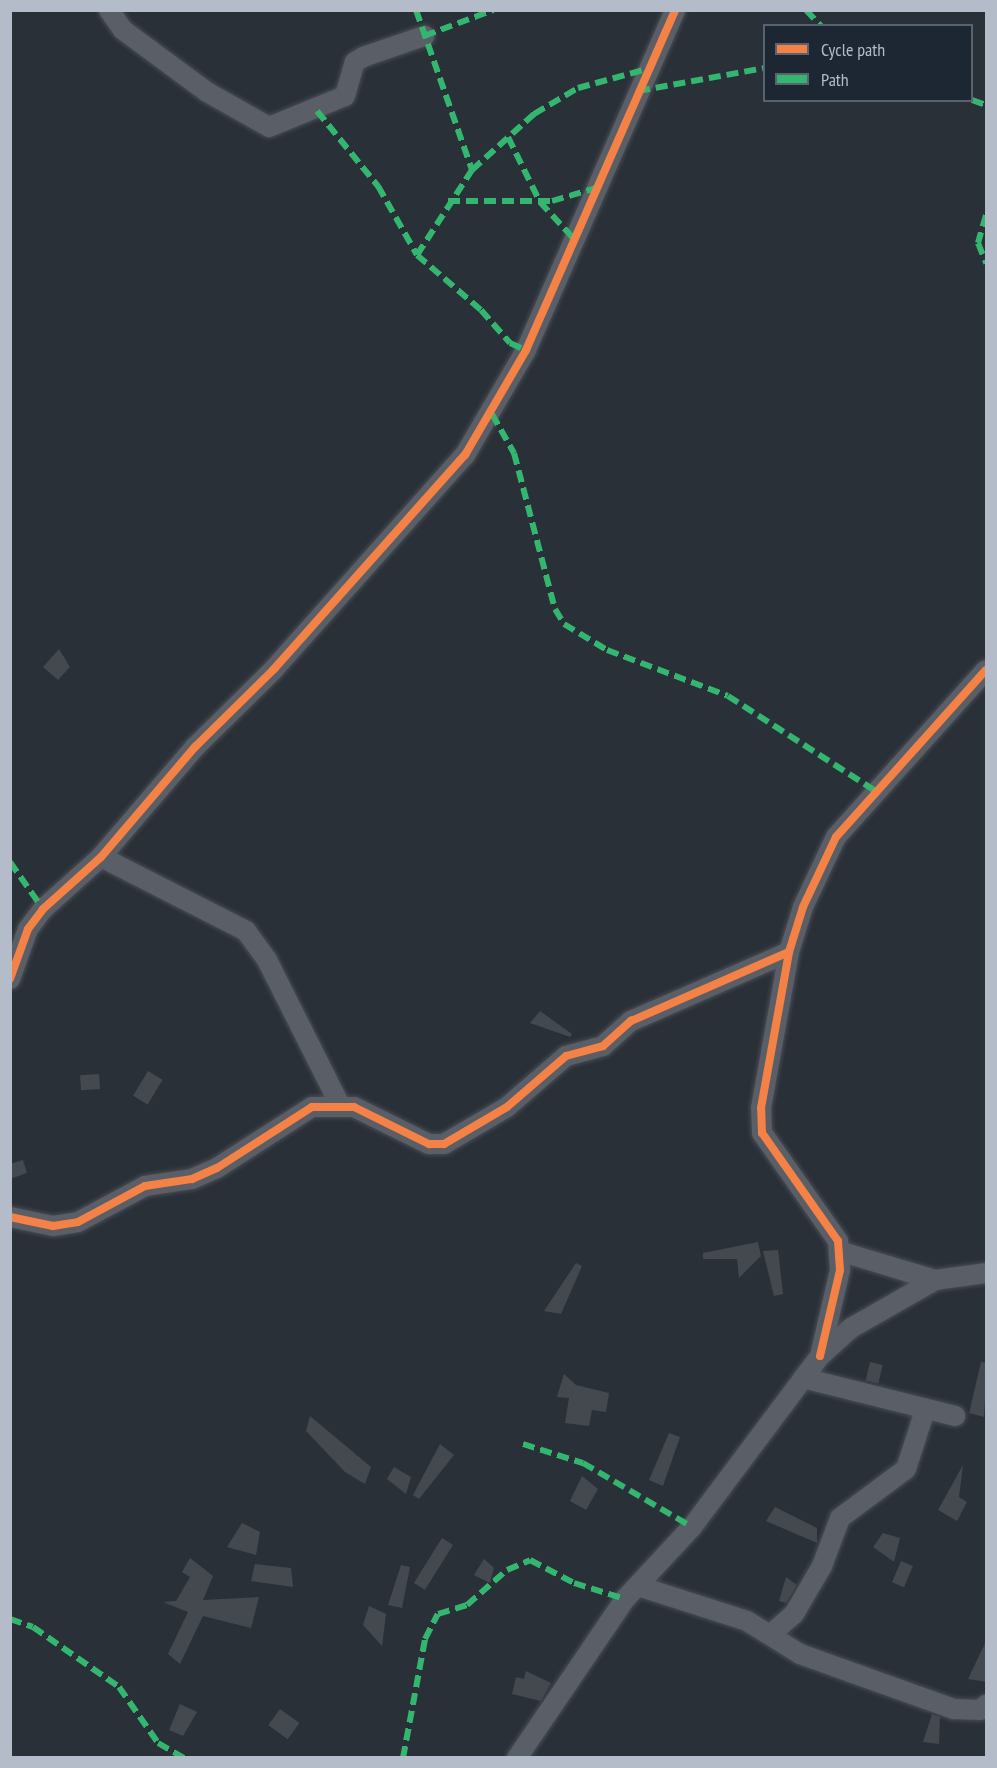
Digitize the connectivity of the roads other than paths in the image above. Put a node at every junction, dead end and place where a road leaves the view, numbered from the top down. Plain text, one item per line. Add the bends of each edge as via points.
1 (109, 10) edge
2 (675, 10) edge
3 (424, 36) dead end
4 (987, 670) edge
5 (101, 857) junction
6 (789, 952) junction
7 (10, 979) edge
8 (339, 1103) junction
9 (10, 1217) edge
10 (839, 1251) junction
11 (987, 1258) edge
12 (979, 1275) edge
13 (935, 1280) junction
14 (820, 1356) junction
15 (803, 1378) junction
16 (926, 1410) junction
17 (955, 1416) dead end
18 (638, 1586) junction
19 (771, 1634) junction
20 (987, 1705) edge
21 (517, 1758) edge

1 - 3 street via 123,30 207,92 269,127 345,96 351,71 363,57
2 - 5 street via 526,350 465,454
4 - 6 street via 836,837 803,907
5 - 7 street via 33,922
5 - 8 street via 246,931 267,960
6 - 8 street via 630,1021 603,1046 566,1056 507,1107 444,1144 429,1144
6 - 10 street via 761,1108 762,1133 834,1229
8 - 9 street via 312,1107 233,1159 192,1179 145,1186 78,1222 53,1226
10 - 13 street
10 - 14 street via 840,1270
11 - 12 street
12 - 13 street
13 - 14 street via 851,1328
14 - 15 street
15 - 16 street
15 - 18 street via 718,1494
16 - 17 street
16 - 19 street via 906,1469 840,1518 816,1576 794,1614
18 - 19 street via 682,1596
18 - 21 street via 594,1640
19 - 20 street via 800,1654 954,1709 980,1710

